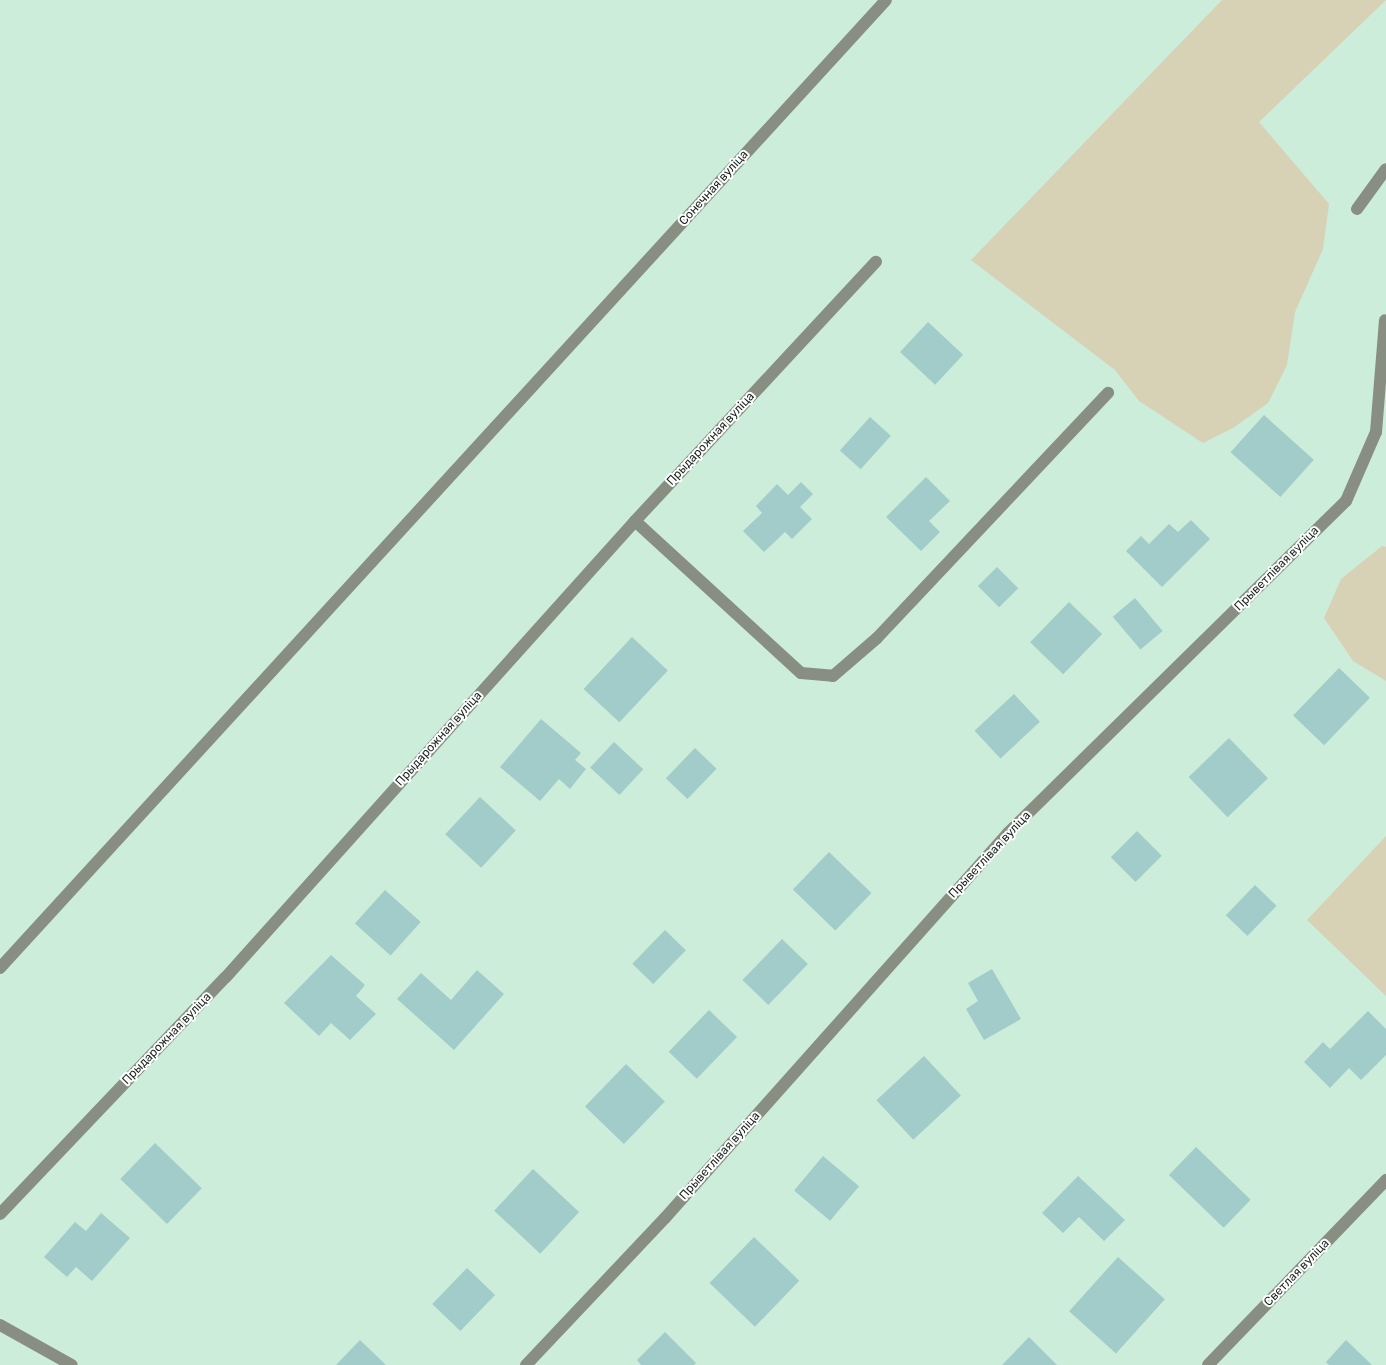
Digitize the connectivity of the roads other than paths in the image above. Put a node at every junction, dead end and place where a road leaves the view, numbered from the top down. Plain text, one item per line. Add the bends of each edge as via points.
1 (886, 0) edge
2 (1386, 169) edge
3 (1357, 209) dead end
4 (876, 262) dead end
5 (1385, 320) edge
6 (1108, 393) dead end
7 (635, 521) junction
8 (0, 968) edge
9 (1386, 1180) edge
10 (0, 1214) edge
11 (0, 1325) edge
12 (72, 1365) edge
13 (526, 1365) edge
14 (1208, 1365) edge

1 - 8 street, Сонечная вуліца
2 - 3 street
4 - 7 street, Прыдарожная вуліца
5 - 13 street, Прыветлівая вуліца via 1376,432 1346,501 1008,833 665,1218
6 - 7 street via 877,638 833,676 802,673
7 - 10 street, Прыдарожная вуліца via 226,977
9 - 14 street, Светлая вуліца
11 - 12 street

